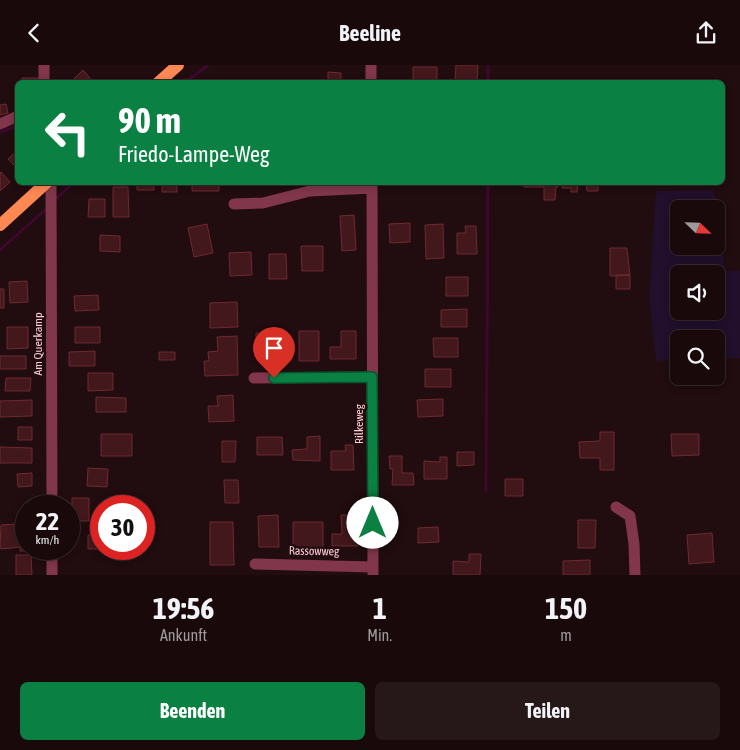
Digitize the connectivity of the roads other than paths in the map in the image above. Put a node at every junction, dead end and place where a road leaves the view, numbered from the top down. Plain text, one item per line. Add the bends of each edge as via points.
1 (44, 65) edge
2 (178, 65) edge
3 (371, 65) edge
4 (44, 80) edge
5 (161, 80) edge
6 (371, 80) edge
7 (15, 117) edge
8 (0, 124) edge
9 (44, 185) edge
10 (51, 185) edge
11 (372, 185) edge
12 (234, 204) dead end
13 (0, 225) edge
14 (372, 377) junction
15 (254, 378) dead end
16 (52, 495) edge
17 (616, 507) dead end
18 (52, 560) edge
19 (255, 564) dead end
20 (373, 571) edge
21 (52, 575) edge
22 (635, 575) edge

1 - 4 street
2 - 5 main road
3 - 6 street
7 - 8 street
9 - 13 main road
10 - 16 street, Am Querkamp
11 - 12 street via 310,191 263,203
11 - 14 street, Rilkeweg
14 - 15 street
14 - 20 street, Rilkeweg
17 - 22 street via 630,516
18 - 21 street
19 - 20 street, Rassowweg

